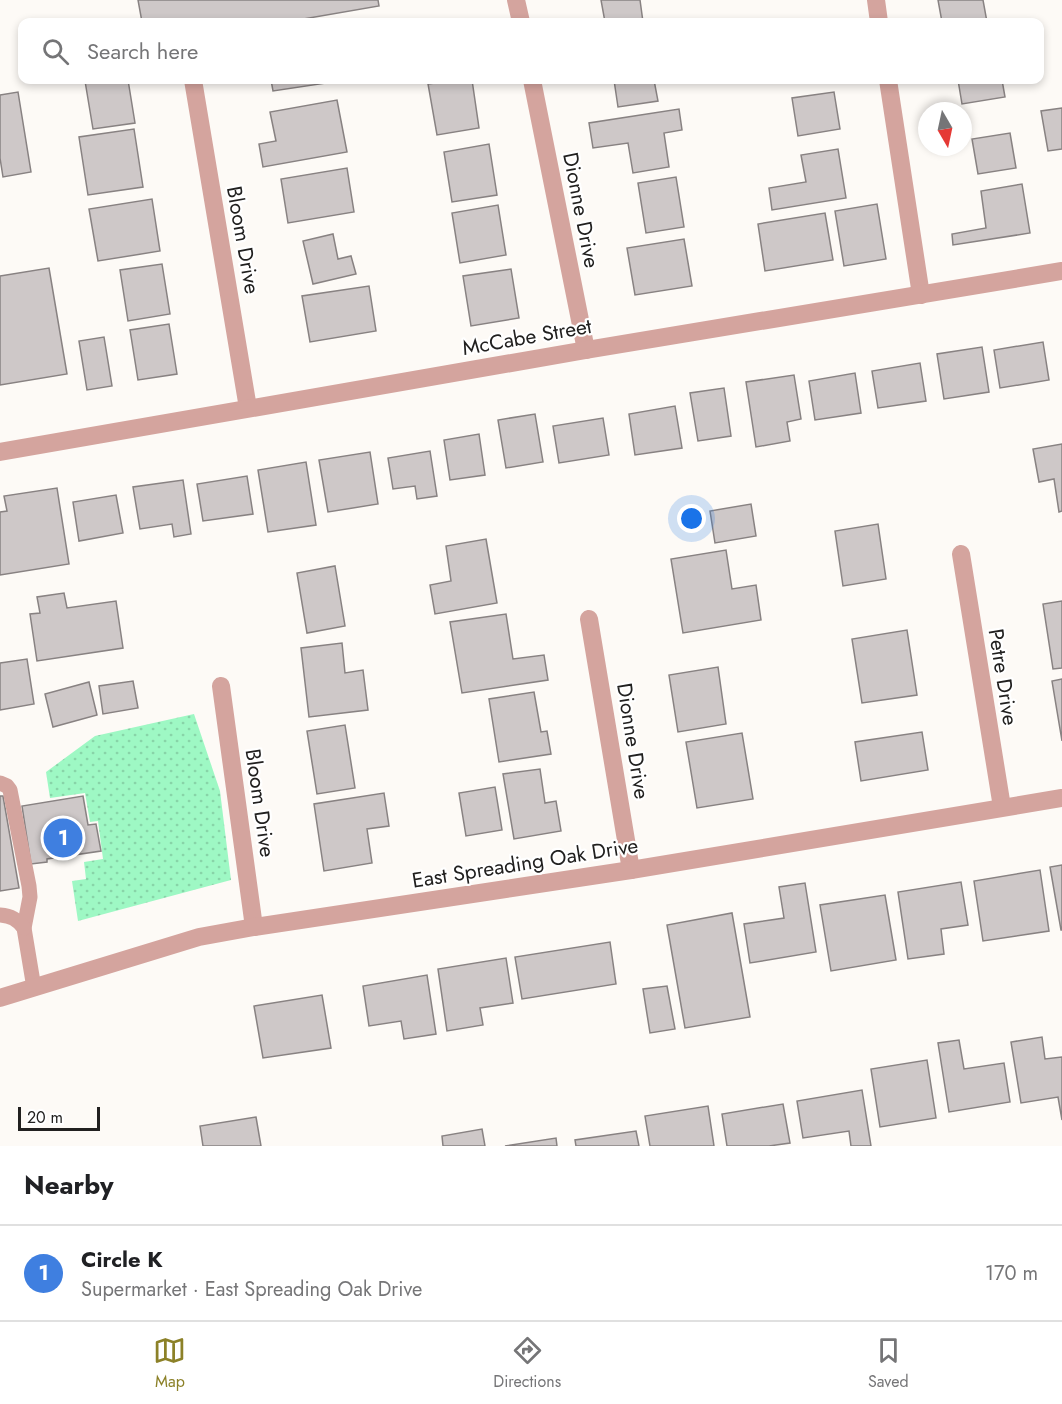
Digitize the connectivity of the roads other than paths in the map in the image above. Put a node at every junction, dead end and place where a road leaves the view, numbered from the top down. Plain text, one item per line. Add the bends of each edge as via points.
1 (516, 0) edge
2 (876, 0) edge
3 (520, 18) edge
4 (878, 18) edge
5 (194, 84) edge
6 (533, 84) edge
7 (889, 84) edge
8 (1062, 272) edge
9 (921, 295) junction
10 (586, 350) junction
11 (248, 408) junction
12 (0, 452) edge
13 (961, 554) dead end
14 (589, 619) dead end
15 (221, 686) dead end
16 (0, 783) edge
17 (1062, 798) edge
18 (1002, 807) junction
19 (632, 870) junction
20 (0, 915) edge
21 (254, 927) junction
22 (24, 928) junction
23 (34, 988) junction
24 (0, 998) edge

1 - 3 street
2 - 4 street
5 - 11 street, Bloom Drive
6 - 10 street, Dionne Drive
7 - 9 street
8 - 9 street, McCabe Street
9 - 10 street, McCabe Street
10 - 11 street, McCabe Street
11 - 12 street, McCabe Street
13 - 18 street, Petre Drive
14 - 19 street, Dionne Drive
15 - 21 street, Bloom Drive
16 - 22 lane via 10,790 29,886
17 - 18 street, East Spreading Oak Drive
18 - 19 street, East Spreading Oak Drive
19 - 21 street, East Spreading Oak Drive
20 - 22 lane via 11,916
21 - 23 street, East Spreading Oak Drive via 199,937
22 - 23 lane
23 - 24 street, East Spreading Oak Drive

